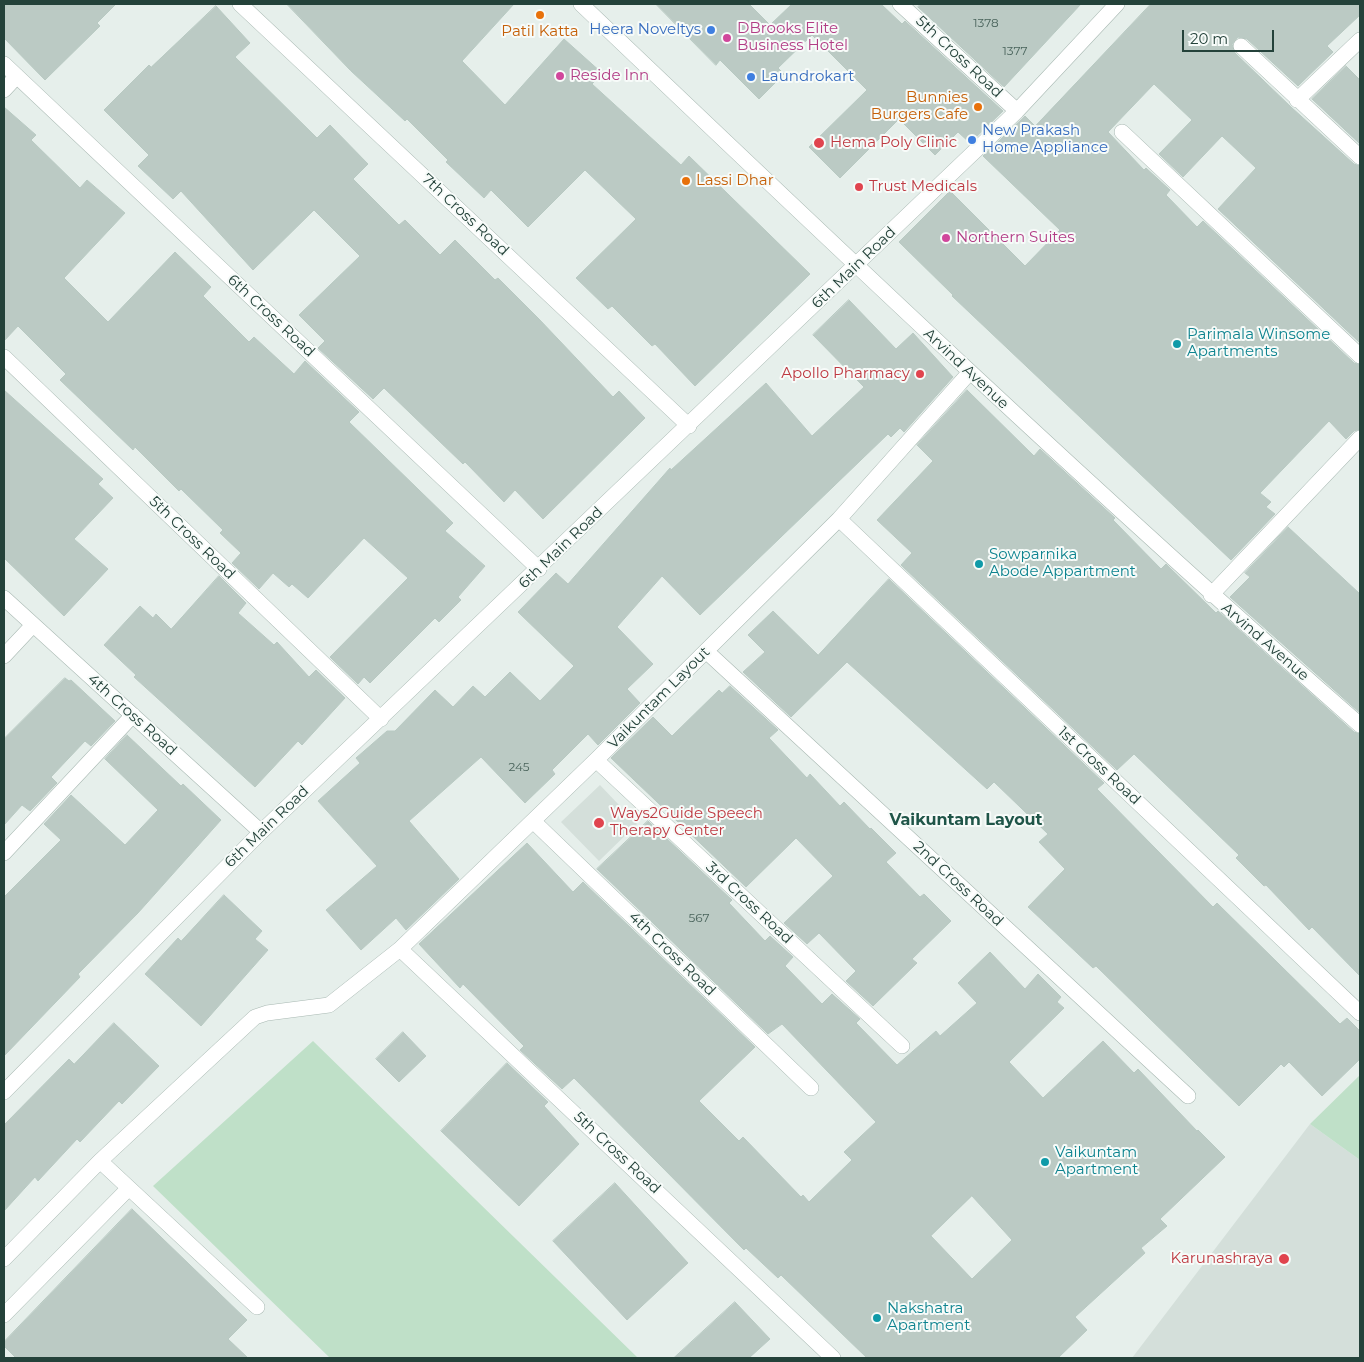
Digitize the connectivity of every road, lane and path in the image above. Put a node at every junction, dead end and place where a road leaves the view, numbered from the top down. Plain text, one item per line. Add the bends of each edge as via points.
1 (240, 4) edge
2 (581, 4) edge
3 (900, 4) edge
4 (1117, 4) edge
5 (1360, 40) edge
6 (1241, 46) dead end
7 (4, 64) edge
8 (16, 76) junction
9 (4, 90) edge
10 (1297, 100) junction
11 (1017, 111) junction
12 (1122, 132) dead end
13 (1360, 156) edge
14 (856, 266) junction
15 (1360, 356) edge
16 (4, 357) edge
17 (970, 372) junction
18 (689, 426) junction
19 (1360, 438) edge
20 (838, 519) junction
21 (539, 569) junction
22 (1211, 595) junction
23 (4, 598) edge
24 (33, 625) junction
25 (706, 651) junction
26 (4, 656) edge
27 (133, 715) junction
28 (381, 719) junction
29 (1360, 725) edge
30 (596, 760) junction
31 (532, 821) junction
32 (261, 832) junction
33 (4, 853) edge
34 (400, 949) junction
35 (1360, 1013) edge
36 (902, 1046) dead end
37 (811, 1088) dead end
38 (4, 1092) edge
39 (1188, 1096) dead end
40 (100, 1162) junction
41 (129, 1188) junction
42 (4, 1259) edge
43 (257, 1307) dead end
44 (4, 1315) edge
45 (833, 1358) edge

1 - 18 street, 7th Cross Road
2 - 14 street, Arvind Avenue
3 - 11 street, 5th Cross Road
4 - 11 street, 6th Main Road
5 - 10 street
6 - 10 street
7 - 8 street, 6th Cross Road
8 - 9 street
8 - 21 street, 6th Cross Road
10 - 13 street
11 - 14 street, 6th Main Road
12 - 15 street
14 - 17 street, Arvind Avenue
14 - 18 street, 6th Main Road
16 - 28 street, 5th Cross Road
17 - 20 street, Vaikuntam Layout
17 - 22 street, Arvind Avenue
18 - 21 street, 6th Main Road
19 - 22 street
20 - 25 street, Vaikuntam Layout
20 - 35 street, 1st Cross Road
21 - 28 street, 6th Main Road
22 - 29 street, Arvind Avenue
23 - 24 street, 4th Cross Road
24 - 26 street
24 - 27 street, 4th Cross Road
25 - 30 street, Vaikuntam Layout
25 - 39 street, 2nd Cross Road
27 - 32 street, 4th Cross Road
27 - 33 street
28 - 32 street, 6th Main Road
30 - 31 street, Vaikuntam Layout
30 - 36 street, 3rd Cross Road
31 - 34 street, Vaikuntam Layout
31 - 37 street, 4th Cross Road
32 - 38 street, 6th Main Road
34 - 40 street, Vaikuntam Layout via 329,1005 255,1017
34 - 45 street, 5th Cross Road
40 - 41 street
40 - 42 street
41 - 43 street
41 - 44 street

